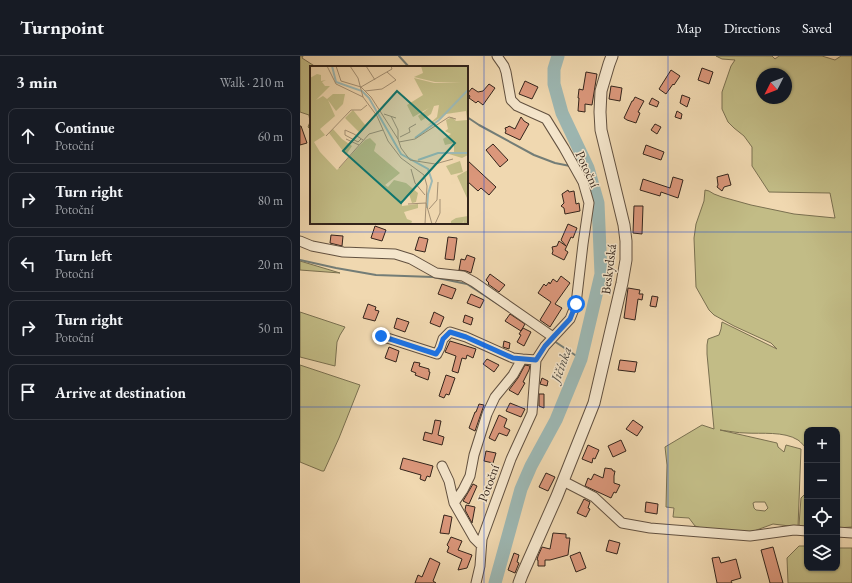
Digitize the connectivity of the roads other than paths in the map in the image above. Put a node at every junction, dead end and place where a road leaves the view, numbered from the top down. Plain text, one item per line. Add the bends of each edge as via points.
1 (497, 56) edge
2 (612, 56) edge
3 (300, 241) edge
4 (381, 336) dead end
5 (552, 338) junction
6 (522, 359) junction
7 (536, 360) junction
8 (442, 466) dead end
9 (563, 481) junction
10 (454, 503) junction
11 (804, 531) edge
12 (840, 532) edge
13 (852, 533) edge
14 (481, 546) junction
15 (476, 583) edge
16 (520, 583) edge

1 - 5 street, Potoční via 506,72 511,100 517,106 546,119 583,182 589,203 576,304 570,319
2 - 9 street, Beskydská via 601,91 601,130 624,225 626,260 594,403
3 - 5 street via 343,252 395,254 411,259 436,273 463,276
4 - 6 street via 436,354 443,339 450,332 513,358
5 - 7 street, Potoční
6 - 7 street
6 - 10 street, Potoční via 495,397 474,455 470,476
7 - 14 street, Potoční via 532,413 511,459
8 - 10 street via 449,481
9 - 11 street via 594,497 622,523 650,528 750,536
9 - 16 street, Beskydská
10 - 14 street
12 - 13 street
14 - 15 street, Potoční

